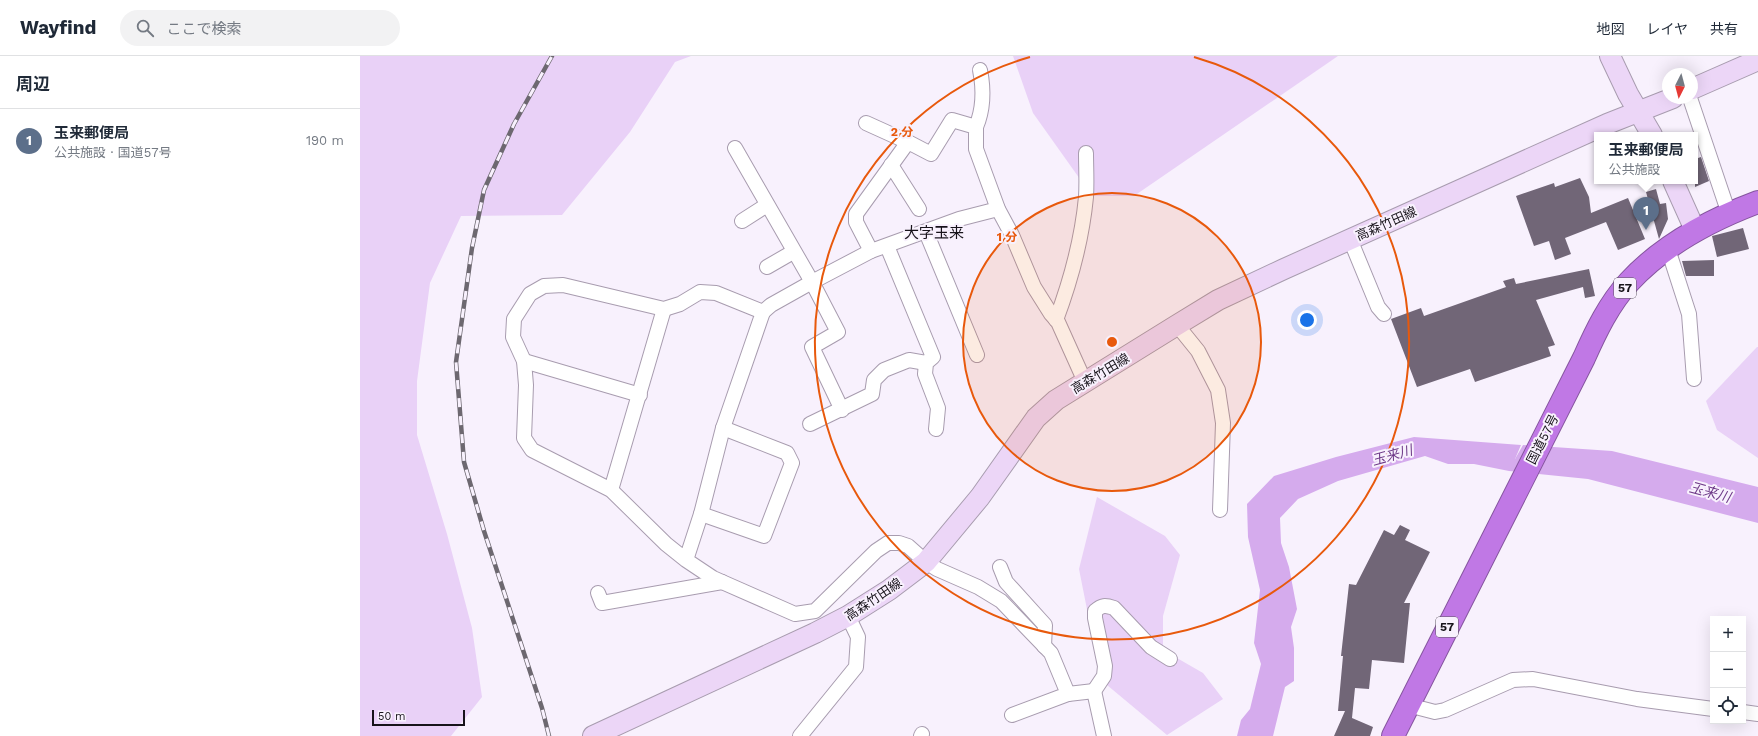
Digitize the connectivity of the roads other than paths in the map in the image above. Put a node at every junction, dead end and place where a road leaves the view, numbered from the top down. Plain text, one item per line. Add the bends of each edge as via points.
1 (1610, 56) edge
2 (1758, 60) edge
3 (980, 70) dead end
4 (1698, 87) edge
5 (1662, 103) edge
6 (1692, 104) edge
7 (1639, 113) junction
8 (866, 123) dead end
9 (976, 127) junction
10 (1650, 132) edge
11 (908, 142) junction
12 (735, 148) dead end
13 (1086, 153) dead end
14 (891, 165) junction
15 (1674, 184) edge
16 (1758, 202) edge
17 (767, 205) junction
18 (919, 209) dead end
19 (998, 209) junction
20 (1729, 214) junction
21 (742, 221) dead end
22 (1695, 230) junction
23 (926, 232) junction
24 (1350, 239) junction
25 (887, 246) junction
26 (1668, 249) junction
27 (871, 251) junction
28 (793, 252) junction
29 (766, 267) dead end
30 (812, 282) junction
31 (664, 309) junction
32 (763, 312) junction
33 (1384, 314) dead end
34 (1056, 320) junction
35 (1177, 324) junction
36 (977, 355) dead end
37 (524, 361) junction
38 (926, 363) junction
39 (1694, 379) dead end
40 (1085, 382) junction
41 (640, 395) junction
42 (842, 410) junction
43 (810, 424) dead end
44 (723, 428) junction
45 (936, 429) dead end
46 (611, 490) junction
47 (1220, 510) dead end
48 (701, 514) junction
49 (686, 560) junction
50 (926, 562) junction
51 (1000, 567) dead end
52 (722, 582) junction
53 (598, 593) dead end
54 (848, 616) junction
55 (1044, 646) junction
56 (1170, 659) dead end
57 (1094, 691) junction
58 (1068, 694) junction
59 (1408, 705) junction
60 (1710, 709) edge
61 (1746, 712) edge
62 (1758, 714) edge
63 (1012, 715) dead end
64 (1397, 734) edge
65 (593, 736) edge
66 (800, 736) edge
67 (1104, 736) edge

1 - 7 main road
2 - 4 main road
3 - 9 street via 983,99
5 - 7 main road, 高森竹田線
6 - 20 street
7 - 10 main road
7 - 24 main road, 高森竹田線 via 1607,124
8 - 11 street
9 - 11 street via 952,120 931,154
9 - 19 street via 976,149
11 - 14 street
12 - 17 street
13 - 34 street via 1086,196 1080,244
14 - 18 street
14 - 27 street via 856,214 856,222
15 - 22 main road
16 - 20 highway, 国道57号 / 57
17 - 21 street
17 - 28 street
19 - 23 street via 959,219
19 - 34 street via 1034,287
20 - 22 highway, 国道57号 / 57
22 - 26 highway, 国道57号 / 57
23 - 25 street
23 - 36 street
24 - 33 street via 1378,307
24 - 35 main road, 高森竹田線 via 1218,300
25 - 27 street
25 - 38 street via 933,356
26 - 39 street via 1689,314
26 - 59 highway, 国道57号 / 57 via 1629,283 1597,330
27 - 30 street
28 - 29 street
28 - 30 street
30 - 32 street
30 - 42 street via 838,332 812,346
31 - 32 street via 680,304 700,292 716,293
31 - 37 street via 563,285 544,286 530,294 514,319 513,338
31 - 41 street
32 - 44 street
34 - 40 street
35 - 40 main road, 高森竹田線
35 - 47 street via 1198,352 1218,390 1223,423
37 - 41 street
37 - 46 street via 524,438 532,450
38 - 42 street via 909,360 884,370 874,380 872,394
38 - 45 street via 925,374 938,408
40 - 50 main road, 高森竹田線 via 1056,400 1036,418 980,497
41 - 46 street
42 - 43 street
44 - 48 street
44 - 48 street via 787,453 792,463 764,536
46 - 49 street
48 - 49 street
49 - 52 street
50 - 52 street via 908,546 888,543 876,550 821,606 807,613 795,614
50 - 54 main road, 高森竹田線
50 - 55 street via 1002,601
51 - 55 street via 1006,582 1045,625
52 - 53 street via 602,602
54 - 65 main road, 高森竹田線 via 815,634
54 - 66 street via 858,637 856,667
55 - 58 street via 1051,653
56 - 57 street via 1151,647 1114,608 1101,606 1095,611 1095,618 1105,666 1104,676
57 - 58 street
57 - 67 street
58 - 63 street
59 - 60 street via 1435,712 1445,710 1496,686 1513,680 1532,679 1637,699
59 - 64 highway, 国道57号 / 57
61 - 62 street

